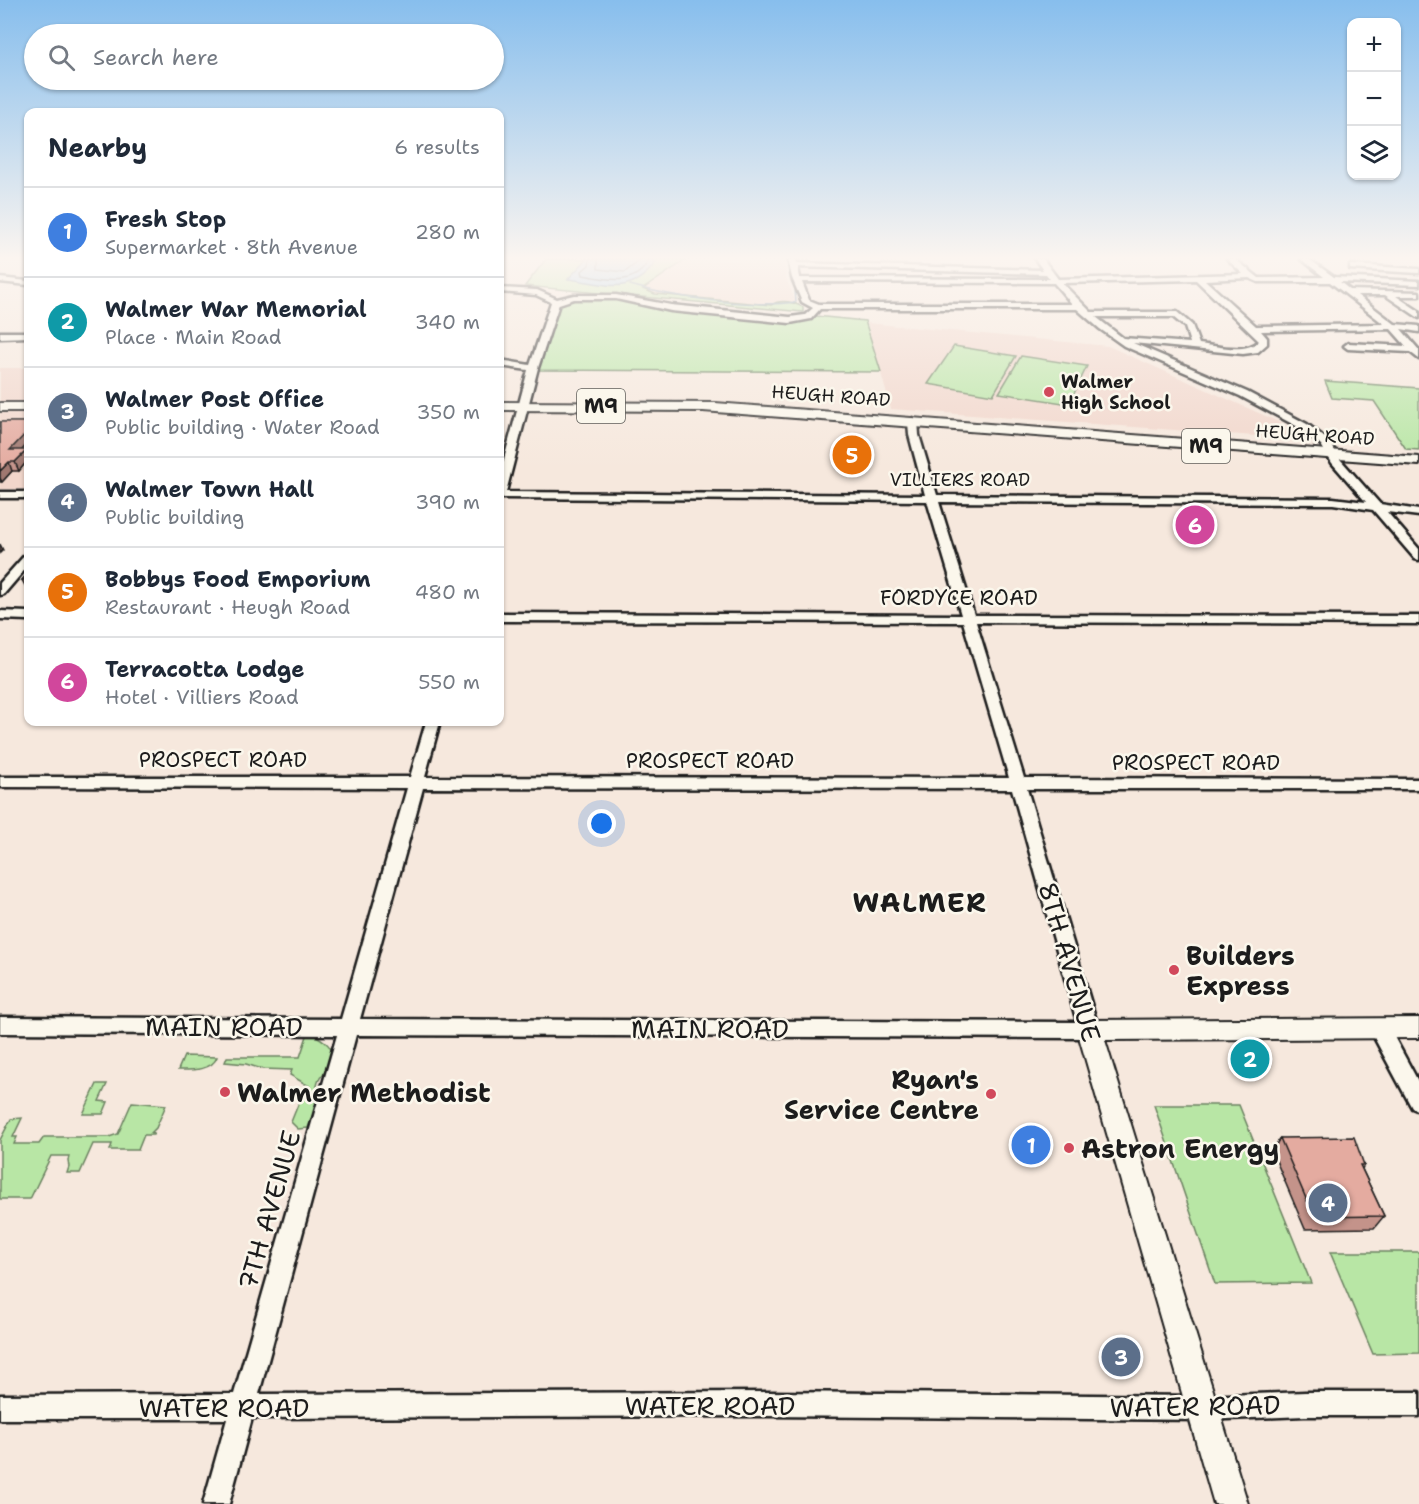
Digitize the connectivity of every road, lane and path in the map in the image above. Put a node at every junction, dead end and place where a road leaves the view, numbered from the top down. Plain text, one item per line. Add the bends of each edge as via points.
1 (546, 329) edge
2 (1108, 329) edge
3 (1191, 329) edge
4 (1281, 329) edge
5 (1395, 329) edge
6 (1253, 330) joint
7 (0, 335) edge
8 (24, 335) edge
9 (1120, 339) junction
10 (1196, 346) junction
11 (1348, 346) dead end
12 (1415, 348) edge
13 (504, 364) edge
14 (533, 368) junction
15 (1267, 405) junction
16 (504, 406) edge
17 (522, 406) junction
18 (0, 407) edge
19 (24, 407) edge
20 (912, 422) junction
21 (1327, 453) junction
22 (1419, 461) edge
23 (504, 478) edge
24 (0, 493) edge
25 (24, 493) edge
26 (504, 494) edge
27 (932, 498) junction
28 (1375, 506) junction
29 (1419, 513) edge
30 (1419, 556) edge
31 (24, 564) edge
32 (0, 591) edge
33 (0, 615) edge
34 (24, 616) edge
35 (504, 616) edge
36 (968, 617) junction
37 (1419, 620) edge
38 (432, 726) edge
39 (0, 782) edge
40 (416, 782) junction
41 (1018, 784) junction
42 (1419, 784) edge
43 (0, 1025) edge
44 (348, 1027) junction
45 (1379, 1028) junction
46 (1419, 1028) edge
47 (1089, 1030) junction
48 (1419, 1102) edge
49 (1419, 1404) edge
50 (0, 1407) edge
51 (243, 1407) junction
52 (1202, 1408) junction
53 (216, 1504) edge
54 (1231, 1504) edge

1 - 14 street
2 - 9 street
3 - 10 street
4 - 6 street
5 - 12 street
6 - 10 street via 1264,341 1255,350
7 - 8 street
9 - 10 street
9 - 15 street
11 - 12 street
13 - 14 street
14 - 17 street
15 - 21 street via 1298,425
15 - 21 street via 1303,424
16 - 17 main road, HEUGH ROAD / M9
17 - 20 main road, HEUGH ROAD / M9 via 703,407
17 - 23 street
18 - 19 main road
20 - 21 main road, HEUGH ROAD / M9
20 - 27 street, 8TH AVENUE
21 - 22 main road, HEUGH ROAD
21 - 28 street
24 - 25 street
26 - 27 street, VILLIERS ROAD
27 - 28 street, VILLIERS ROAD via 1333,501
27 - 36 street, 8TH AVENUE
28 - 29 street, VILLIERS ROAD
28 - 30 street
31 - 32 street
33 - 34 street
35 - 36 street, FORDYCE ROAD
36 - 37 street, FORDYCE ROAD
36 - 41 street, 8TH AVENUE
38 - 40 street, 7TH AVENUE
39 - 40 street, PROSPECT ROAD
40 - 41 street, PROSPECT ROAD
40 - 44 street, 7TH AVENUE
41 - 42 street, PROSPECT ROAD
41 - 47 street, 8TH AVENUE
43 - 44 street, MAIN ROAD
44 - 47 street, MAIN ROAD
44 - 51 street, 7TH AVENUE
45 - 46 main road, MAIN ROAD
45 - 47 main road, MAIN ROAD
45 - 48 street
47 - 52 main road, 8TH AVENUE
49 - 52 street, WATER ROAD
50 - 51 street, WATER ROAD
51 - 52 street, WATER ROAD via 768,1404
51 - 53 street, 7TH AVENUE
52 - 54 main road, 8TH AVENUE

